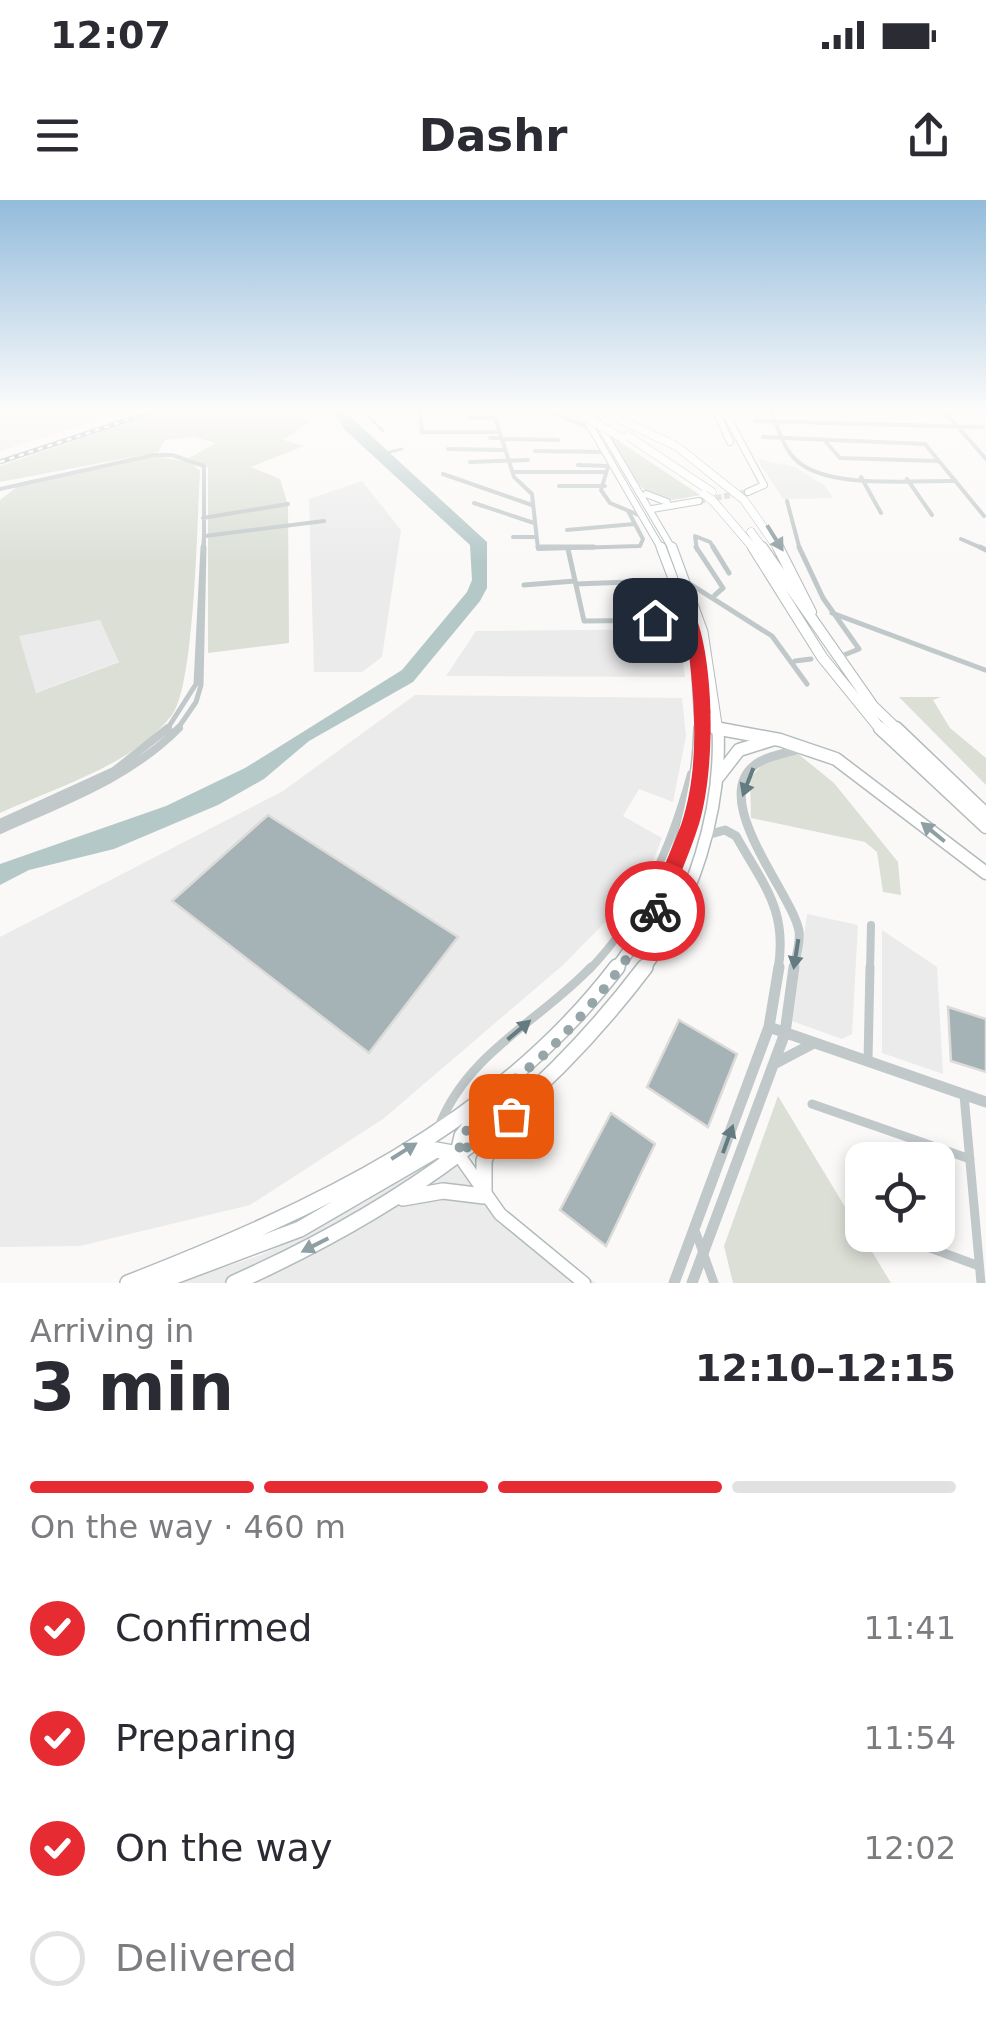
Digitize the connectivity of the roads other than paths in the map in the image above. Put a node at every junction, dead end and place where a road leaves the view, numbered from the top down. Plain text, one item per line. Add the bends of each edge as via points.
1 (120, 462) edge
2 (191, 462) edge
3 (470, 462) dead end
4 (479, 462) edge
5 (510, 462) edge
6 (604, 462) edge
7 (607, 462) junction
8 (619, 462) edge
9 (658, 462) edge
10 (703, 462) edge
11 (744, 462) edge
12 (749, 462) edge
13 (800, 462) edge
14 (941, 462) edge
15 (578, 465) dead end
16 (514, 472) junction
17 (443, 474) dead end
18 (860, 478) junction
19 (907, 479) junction
20 (956, 480) junction
21 (560, 486) dead end
22 (606, 486) junction
23 (0, 489) edge
24 (640, 490) junction
25 (707, 498) junction
26 (787, 501) dead end
27 (288, 504) dead end
28 (474, 504) dead end
29 (532, 504) junction
30 (668, 504) junction
31 (882, 513) dead end
32 (643, 515) junction
33 (932, 515) dead end
34 (984, 516) edge
35 (203, 518) junction
36 (324, 520) dead end
37 (659, 521) junction
38 (534, 523) junction
39 (567, 530) dead end
40 (204, 536) junction
41 (641, 536) junction
42 (655, 536) junction
43 (513, 537) dead end
44 (535, 537) junction
45 (960, 539) dead end
46 (568, 549) junction
47 (986, 550) edge
48 (668, 557) junction
49 (729, 572) dead end
50 (533, 578) dead end
51 (564, 578) dead end
52 (556, 580) junction
53 (656, 581) dead end
54 (575, 582) junction
55 (690, 584) junction
56 (524, 585) dead end
57 (714, 595) junction
58 (831, 612) junction
59 (691, 620) junction
60 (810, 621) junction
61 (844, 655) dead end
62 (811, 659) dead end
63 (795, 660) junction
64 (985, 670) edge
65 (806, 684) dead end
66 (700, 711) junction
67 (716, 730) junction
68 (700, 740) junction
69 (780, 740) junction
70 (814, 750) junction
71 (718, 777) junction
72 (986, 814) edge
73 (0, 826) edge
74 (986, 828) edge
75 (707, 835) junction
76 (981, 869) edge
77 (986, 881) edge
78 (872, 925) dead end
79 (790, 990) junction
80 (774, 998) junction
81 (769, 1027) junction
82 (785, 1033) junction
83 (814, 1043) junction
84 (868, 1062) junction
85 (773, 1065) junction
86 (502, 1089) junction
87 (964, 1095) junction
88 (986, 1102) edge
89 (812, 1104) dead end
90 (499, 1125) junction
91 (438, 1130) junction
92 (458, 1154) junction
93 (970, 1159) junction
94 (484, 1196) junction
95 (393, 1202) junction
96 (694, 1230) junction
97 (704, 1252) junction
98 (941, 1252) edge
99 (979, 1266) junction
100 (128, 1283) edge
101 (156, 1283) edge
102 (234, 1283) edge
103 (584, 1283) edge
104 (674, 1283) edge
105 (692, 1283) edge
106 (714, 1283) edge
107 (981, 1283) edge

1 - 23 street
2 - 35 street via 204,466
3 - 4 street
5 - 16 street
6 - 7 street
7 - 15 street
7 - 16 street
7 - 22 street
7 - 32 main road
8 - 24 main road
9 - 25 highway, bridge
10 -> 60 highway via 757,511 798,580
11 - 12 main road via 756,482 746,491 764,485
13 - 18 street via 829,475
14 - 20 street
16 - 29 street
17 - 29 street
18 - 19 street
18 - 31 street
19 - 20 street
19 - 33 street
20 - 34 street
21 - 22 street
22 - 32 street via 601,490 610,504
24 - 30 main road
24 - 32 main road
25 - 30 main road
25 - 60 highway via 761,545
25 - 74 highway via 755,551 863,710
26 - 58 street via 799,555
27 - 35 street
28 - 38 street
29 - 38 street
30 - 32 main road
30 - 37 main road
32 - 37 main road
32 - 39 street
32 - 41 street
32 - 42 main road
32 - 48 main road
35 - 40 street
36 - 40 street
37 - 55 main road
38 - 44 street
40 - 73 street via 202,683 184,721 135,764
41 - 42 street
41 - 46 street via 640,546
42 - 48 main road
43 - 44 street
44 - 46 street via 540,550
45 - 47 street
46 - 54 street
48 - 59 main road
49 - 57 street via 710,542 695,536 694,546 723,588
50 - 52 street
51 - 52 street
52 - 54 street
52 - 56 street
53 - 54 street
54 - 59 street via 584,621
55 - 57 street
55 - 67 main road via 708,653
57 - 63 street via 752,618
58 - 61 street via 859,650
58 - 64 street
59 - 66 main road
60 - 72 highway via 873,706
62 - 63 street
63 - 65 street
66 - 67 highway
66 - 68 main road
67 - 69 highway
67 - 71 main road
68 - 86 main road via 690,828 649,922 598,996
91 -> 68 street via 460,1080 574,984 618,937 658,876
69 - 70 highway
69 - 71 highway via 739,750
76 -> 70 highway via 873,783
70 -> 79 street via 765,757 746,775 742,794 750,834 800,931
71 - 75 main road
75 - 80 street via 725,830 736,836 783,921
75 - 90 main road via 672,922 618,1003 568,1064
76 - 77 highway
78 - 84 street
79 - 80 street
79 - 82 street
80 - 81 street
81 - 82 street
96 -> 81 street
82 - 83 street
82 - 85 street
83 - 84 street
83 - 85 street
84 - 87 street
85 - 97 street
86 - 91 main road
86 - 92 main road via 462,1136
87 - 88 street
87 - 93 street
89 - 93 street
90 - 92 main road
90 - 94 main road via 486,1145
100 -> 91 main road via 246,1239
92 - 94 main road
92 - 95 main road
92 - 101 main road via 436,1150 300,1229
93 - 99 street
94 - 95 main road via 430,1190
94 - 103 main road
95 -> 102 main road
96 - 97 street
96 - 104 street
97 - 105 street
97 - 106 street
98 - 99 street
99 - 107 street

